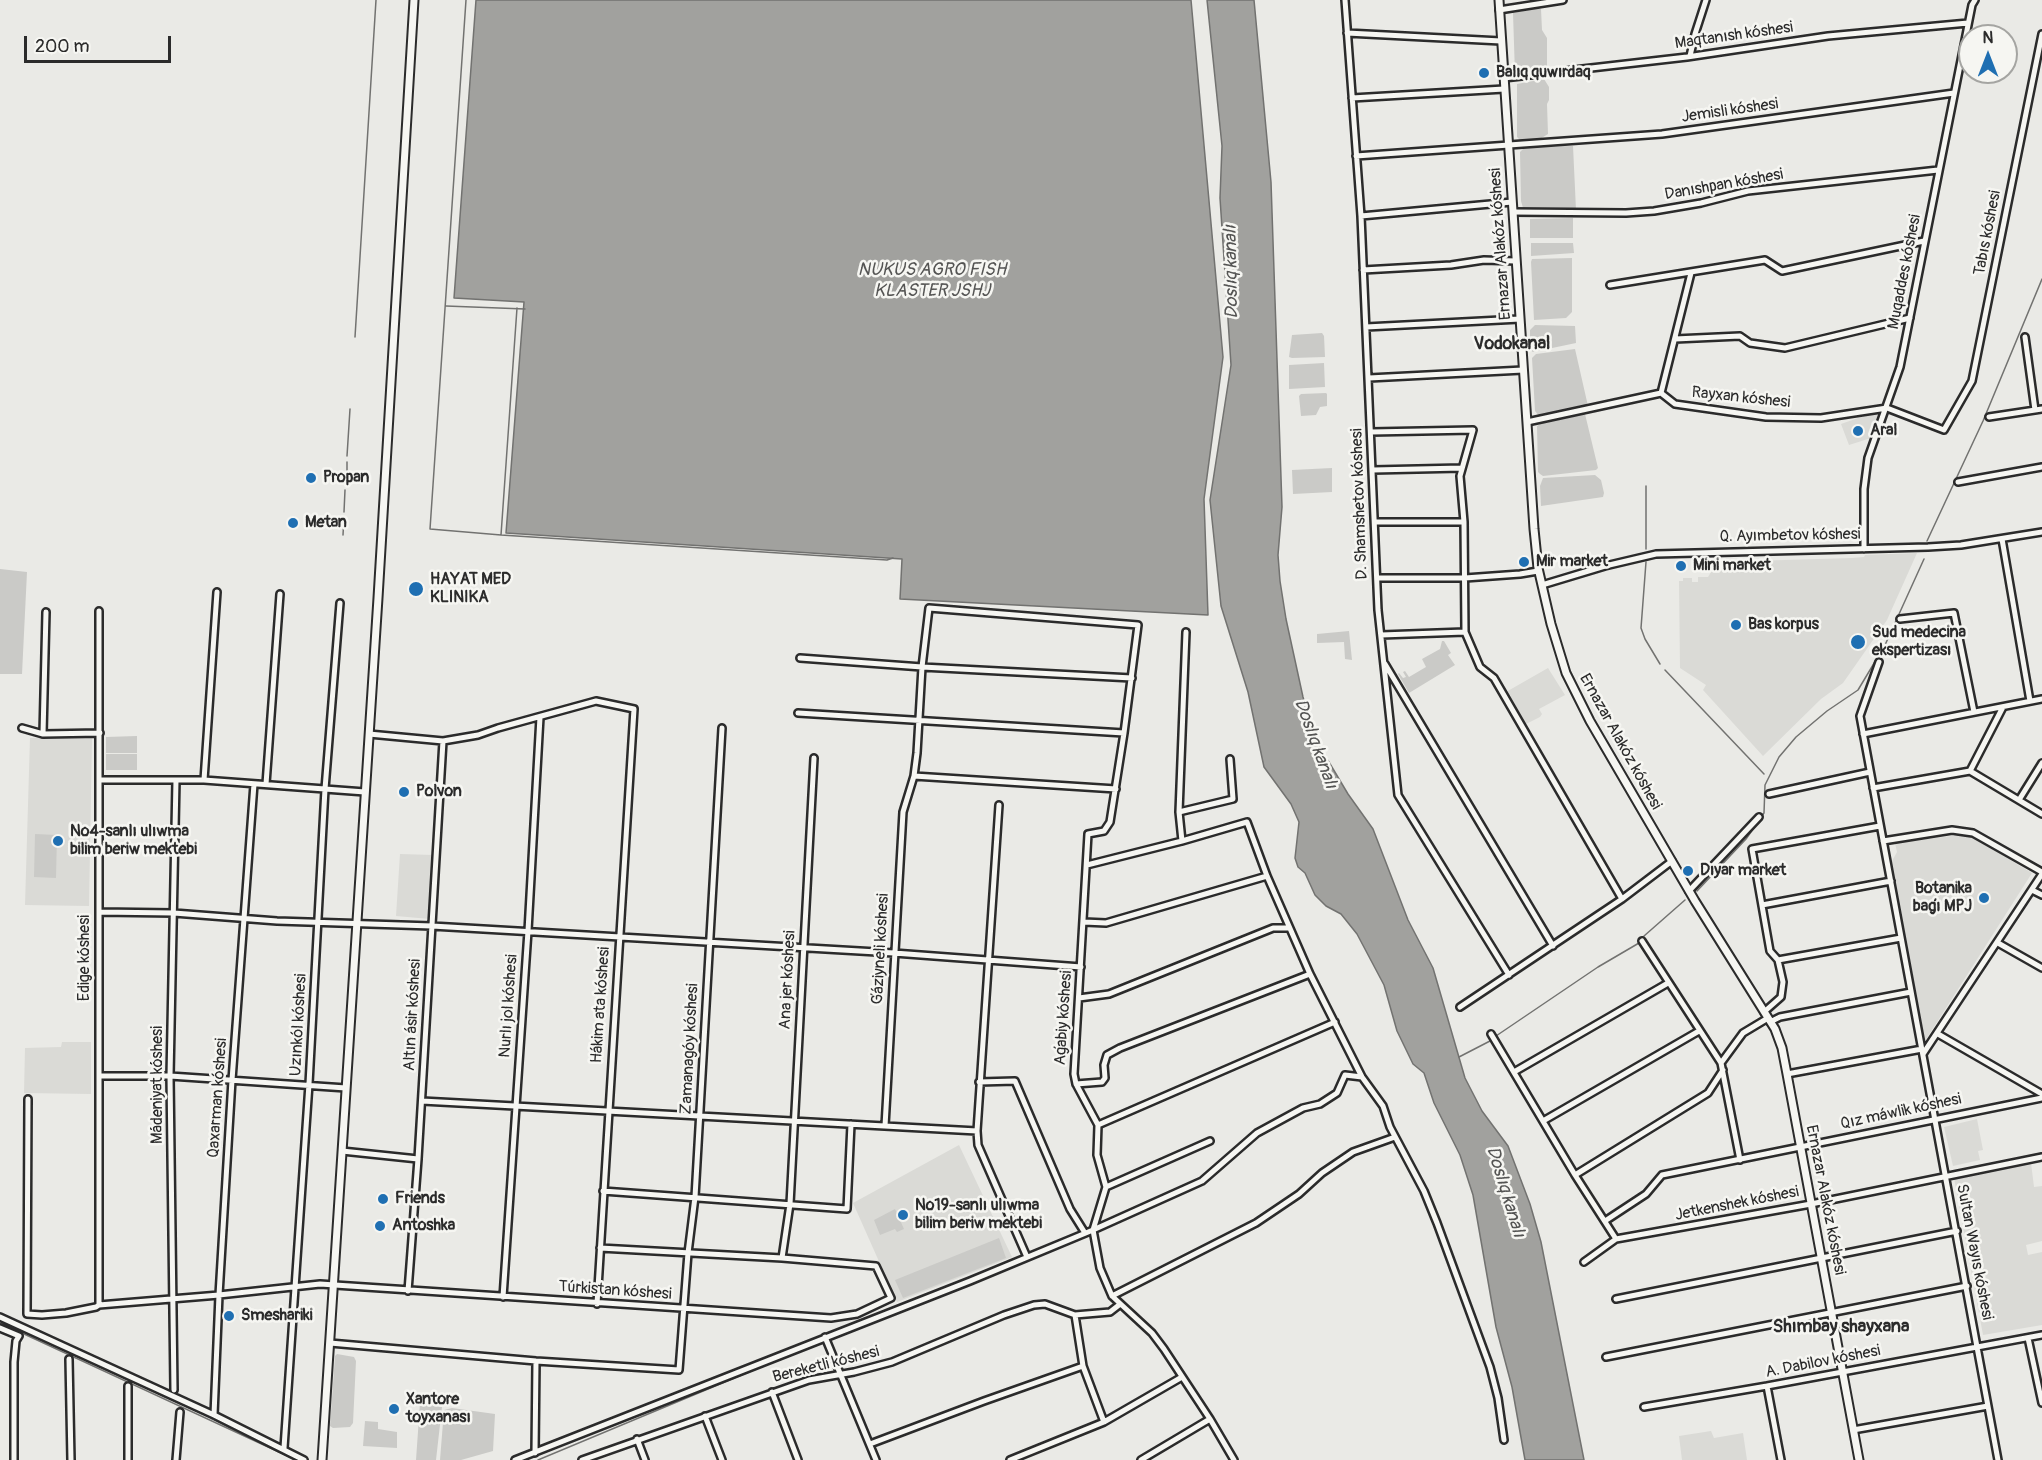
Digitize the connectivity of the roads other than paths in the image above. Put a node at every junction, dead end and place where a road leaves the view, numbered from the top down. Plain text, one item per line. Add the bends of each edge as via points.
1 (414, 0) edge
2 (1345, 0) edge
3 (1499, 0) edge
4 (1563, 0) edge
5 (1706, 0) edge
6 (1975, 0) edge
7 (1499, 10) junction
8 (1968, 23) junction
9 (1347, 33) junction
10 (2042, 34) edge
11 (1501, 41) junction
12 (1690, 56) junction
13 (1504, 78) junction
14 (1504, 88) junction
15 (1954, 93) junction
16 (1352, 98) junction
17 (1508, 145) junction
18 (1356, 156) junction
19 (1938, 170) junction
20 (1512, 202) junction
21 (1513, 213) junction
22 (1360, 216) junction
23 (1924, 242) junction
24 (1516, 261) junction
25 (1363, 270) junction
26 (1691, 273) junction
27 (1610, 285) dead end
28 (1910, 318) junction
29 (1520, 319) junction
30 (1366, 327) junction
31 (2025, 337) dead end
32 (1675, 339) junction
33 (1523, 370) junction
34 (1369, 378) junction
35 (1661, 393) junction
36 (1887, 408) junction
37 (2039, 410) edge
38 (1989, 417) dead end
39 (1527, 422) junction
40 (1371, 432) junction
41 (2042, 467) edge
42 (1462, 468) junction
43 (1372, 470) junction
44 (1958, 482) dead end
45 (1375, 522) junction
46 (1464, 522) junction
47 (2042, 532) edge
48 (2002, 539) junction
49 (1864, 549) junction
50 (1538, 571) junction
51 (1377, 578) junction
52 (1465, 578) junction
53 (1542, 585) junction
54 (217, 592) dead end
55 (280, 594) dead end
56 (340, 603) dead end
57 (99, 611) dead end
58 (46, 612) dead end
59 (1900, 618) dead end
60 (1186, 632) dead end
61 (1465, 632) junction
62 (1381, 635) junction
63 (800, 658) dead end
64 (1384, 662) junction
65 (1879, 662) dead end
66 (922, 667) junction
67 (1132, 678) junction
68 (2042, 699) edge
69 (2030, 701) junction
70 (2003, 707) junction
71 (1974, 712) junction
72 (798, 713) dead end
73 (540, 717) junction
74 (920, 721) junction
75 (22, 728) dead end
76 (722, 728) dead end
77 (100, 733) junction
78 (43, 734) junction
79 (369, 734) junction
80 (1124, 734) junction
81 (1863, 734) junction
82 (443, 741) junction
83 (814, 758) dead end
84 (1230, 759) dead end
85 (2042, 764) edge
86 (1970, 771) junction
87 (1870, 772) junction
88 (914, 776) junction
89 (99, 780) junction
90 (176, 780) junction
91 (204, 780) junction
92 (254, 783) junction
93 (266, 784) junction
94 (1873, 788) junction
95 (326, 789) junction
96 (1116, 789) junction
97 (365, 792) junction
98 (1769, 794) dead end
99 (2019, 800) junction
100 (999, 805) dead end
101 (1179, 812) junction
102 (2042, 814) edge
103 (1758, 817) dead end
104 (1880, 826) junction
105 (1883, 841) junction
106 (1182, 842) junction
107 (1672, 861) junction
108 (1087, 865) junction
109 (2042, 873) edge
110 (1267, 876) junction
111 (1890, 881) junction
112 (2032, 890) junction
113 (1689, 891) junction
114 (2042, 896) edge
115 (1622, 898) junction
116 (1762, 905) junction
117 (99, 912) junction
118 (174, 913) junction
119 (243, 918) junction
120 (1084, 922) junction
121 (318, 923) junction
122 (357, 924) junction
123 (432, 926) junction
124 (1289, 928) junction
125 (528, 932) junction
126 (619, 937) junction
127 (1901, 938) junction
128 (1642, 941) dead end
129 (710, 942) junction
130 (1998, 942) junction
131 (1553, 946) junction
132 (804, 948) junction
133 (894, 953) junction
134 (988, 960) junction
135 (1778, 960) junction
136 (1081, 967) junction
137 (2042, 968) edge
138 (1310, 974) junction
139 (1509, 975) junction
140 (1668, 982) junction
141 (1911, 992) junction
142 (1079, 998) junction
143 (1460, 1007) dead end
144 (1767, 1017) junction
145 (1335, 1022) junction
146 (1699, 1031) junction
147 (1491, 1034) dead end
148 (1938, 1034) junction
149 (1923, 1051) junction
150 (1722, 1067) junction
151 (1514, 1072) junction
152 (1787, 1074) junction
153 (99, 1076) junction
154 (170, 1076) junction
155 (1362, 1077) junction
156 (232, 1080) junction
157 (980, 1082) junction
158 (309, 1084) junction
159 (1076, 1084) junction
160 (346, 1088) junction
161 (2042, 1096) edge
162 (28, 1099) dead end
163 (422, 1101) junction
164 (516, 1106) junction
165 (608, 1111) junction
166 (700, 1116) junction
167 (1935, 1118) junction
168 (1543, 1121) junction
169 (793, 1122) junction
170 (851, 1124) junction
171 (1098, 1125) junction
172 (885, 1126) junction
173 (976, 1131) junction
174 (1395, 1137) junction
175 (1210, 1141) dead end
176 (1801, 1147) junction
177 (342, 1151) junction
178 (2042, 1157) edge
179 (418, 1159) junction
180 (1740, 1160) junction
181 (1575, 1175) junction
182 (1946, 1176) junction
183 (1106, 1187) junction
184 (603, 1191) junction
185 (695, 1197) junction
186 (790, 1204) junction
187 (1811, 1204) junction
188 (1605, 1221) junction
189 (1093, 1230) junction
190 (1957, 1231) junction
191 (1085, 1233) junction
192 (1616, 1239) junction
193 (600, 1248) junction
194 (688, 1253) junction
195 (1028, 1257) junction
196 (1822, 1257) junction
197 (782, 1258) junction
198 (1584, 1262) dead end
199 (296, 1286) junction
200 (334, 1286) junction
201 (1967, 1286) junction
202 (408, 1291) junction
203 (219, 1295) junction
204 (1112, 1296) junction
205 (503, 1297) junction
206 (172, 1299) junction
207 (1616, 1299) dead end
208 (597, 1304) junction
209 (99, 1305) junction
210 (1119, 1305) junction
211 (684, 1310) junction
212 (1833, 1314) junction
213 (1075, 1315) junction
214 (0, 1317) edge
215 (831, 1318) junction
216 (0, 1328) edge
217 (837, 1333) junction
218 (2042, 1335) edge
219 (825, 1338) junction
220 (2028, 1338) junction
221 (330, 1343) junction
222 (1978, 1346) junction
223 (1606, 1357) dead end
224 (69, 1359) dead end
225 (536, 1361) junction
226 (1083, 1366) junction
227 (1843, 1372) junction
228 (840, 1376) junction
229 (1182, 1377) junction
230 (128, 1386) dead end
231 (1767, 1386) junction
232 (174, 1390) dead end
233 (772, 1392) junction
234 (2042, 1403) edge
235 (1988, 1406) junction
236 (1644, 1407) dead end
237 (180, 1412) dead end
238 (214, 1415) junction
239 (705, 1416) junction
240 (1210, 1419) junction
241 (1104, 1422) junction
242 (1853, 1430) junction
243 (637, 1439) junction
244 (1504, 1440) dead end
245 (870, 1444) junction
246 (284, 1449) junction
247 (535, 1453) junction
248 (1144, 1459) edge
249 (15, 1460) edge
250 (70, 1460) edge
251 (128, 1460) edge
252 (176, 1460) edge
253 (304, 1460) edge
254 (322, 1460) edge
255 (515, 1460) edge
256 (582, 1460) edge
257 (645, 1460) edge
258 (722, 1460) edge
259 (798, 1460) edge
260 (876, 1460) edge
261 (1011, 1460) edge
262 (1234, 1460) edge
263 (1781, 1460) edge
264 (1859, 1460) edge
265 (1998, 1460) edge

1 - 79 main road
2 - 9 street, D. Shamshetov kóshesi
3 - 7 main road, Ernazar Alakóz kóshesi
4 - 7 street
5 - 12 street
6 - 8 street, Muqaddes kóshesi
7 - 11 main road, Ernazar Alakóz kóshesi
8 - 12 street, Maqtanısh kóshesi via 1828,36
8 - 15 street, Muqaddes kóshesi
9 - 11 street
9 - 16 street, D. Shamshetov kóshesi
10 - 36 street, Tabıs kóshesi via 1971,381 1944,430
11 - 13 main road, Ernazar Alakóz kóshesi
12 - 13 street, Maqtanısh kóshesi
13 - 14 main road, Ernazar Alakóz kóshesi
14 - 16 street
14 - 17 main road, Ernazar Alakóz kóshesi
15 - 17 street, Jemisli kóshesi via 1662,134
15 - 19 street, Muqaddes kóshesi
16 - 18 street, D. Shamshetov kóshesi
17 - 18 street, Jemisli kóshesi
17 - 20 main road, Ernazar Alakóz kóshesi
18 - 22 street, D. Shamshetov kóshesi
19 - 21 street, Danıshpan kóshesi via 1748,191 1654,211
19 - 23 street, Muqaddes kóshesi
20 - 21 main road, Ernazar Alakóz kóshesi
20 - 22 street
21 - 24 main road, Ernazar Alakóz kóshesi
22 - 25 street, D. Shamshetov kóshesi
23 - 26 street via 1782,271 1764,260
23 - 28 street, Muqaddes kóshesi
24 - 25 street
24 - 29 main road, Ernazar Alakóz kóshesi
25 - 30 street, D. Shamshetov kóshesi
26 - 27 street
26 - 32 street
28 - 32 street via 1785,348 1750,343 1740,336
28 - 36 street, Muqaddes kóshesi
29 - 30 street
29 - 33 main road, Ernazar Alakóz kóshesi
30 - 34 street, D. Shamshetov kóshesi
31 - 37 street
32 - 35 street
33 - 34 street
33 - 39 main road, Ernazar Alakóz kóshesi
34 - 40 street, D. Shamshetov kóshesi
35 - 36 street, Rayxan kóshesi via 1675,404 1766,417 1821,418
35 - 39 street
36 - 49 street, Muqaddes kóshesi via 1868,458
37 - 38 street
39 - 50 main road, Ernazar Alakóz kóshesi
40 - 42 street via 1473,430
40 - 43 street, D. Shamshetov kóshesi
41 - 44 street
42 - 43 street
42 - 46 street
43 - 45 street, D. Shamshetov kóshesi
45 - 46 street
45 - 51 street, D. Shamshetov kóshesi
46 - 52 street
47 - 48 street, Q. Ayımbetov kóshesi
48 - 49 street, Q. Ayımbetov kóshesi
48 - 69 street
49 - 53 street, Q. Ayımbetov kóshesi via 1656,554
50 - 52 street
50 - 53 main road, Ernazar Alakóz kóshesi
51 - 52 street
51 - 62 street, D. Shamshetov kóshesi
52 - 61 street
53 - 107 main road, Ernazar Alakóz kóshesi via 1566,673
54 - 91 street
55 - 93 street
56 - 95 street, Uzınkól kóshesi
57 - 77 street, Edige kóshesi
58 - 78 street
59 - 71 street via 1954,613
60 - 101 street
61 - 62 street
61 - 115 street via 1480,667 1494,678
62 - 64 street, D. Shamshetov kóshesi
63 - 66 street
64 - 131 street
64 - 139 street, D. Shamshetov kóshesi via 1398,795
65 - 81 street, Sultan Wayıs kóshesi via 1860,716
66 - 67 street
66 - 67 street, Ǵáziyneli kóshesi via 928,608 1138,625
66 - 74 street, Ǵáziyneli kóshesi
67 - 80 street
68 - 69 street
69 - 70 street
70 - 71 street
70 - 86 street
71 - 81 street
72 - 74 street
73 - 82 street
73 - 125 street, Nurlı jol kóshesi
73 - 126 street, Hákim ata kóshesi via 596,701 634,709
74 - 80 street
74 - 88 street, Ǵáziyneli kóshesi
75 - 78 street
76 - 129 street, Zamanagóy kóshesi
77 - 78 street
77 - 89 street, Edige kóshesi
79 - 82 street
79 - 97 main road
80 - 96 street
81 - 87 street, Sultan Wayıs kóshesi
82 - 123 street, Altın ásir kóshesi
83 - 132 street, Ana jer kóshesi
84 - 101 street via 1233,799
85 - 99 street
86 - 94 street
86 - 99 street
87 - 94 street, Sultan Wayıs kóshesi
87 - 98 street
88 - 96 street
88 - 133 street, Ǵáziyneli kóshesi via 903,812
89 - 90 street
89 - 117 street, Edige kóshesi
90 - 91 street
90 - 118 street, Mádeniyat kóshesi
91 - 92 street
92 - 93 street
92 - 119 street, Qaxarman kóshesi
93 - 95 street
94 - 104 street, Sultan Wayıs kóshesi
95 - 97 street
95 - 121 street, Uzınkól kóshesi
96 - 108 street, Aǵabiy kóshesi via 1110,822 1104,831 1089,834
97 - 122 main road
99 - 102 street
100 - 134 street
101 - 106 street
103 - 113 street
104 - 105 street, Sultan Wayıs kóshesi
104 - 116 street via 1752,849
105 - 109 street via 1952,830 1973,833
105 - 111 street, Sultan Wayıs kóshesi
106 - 108 street
106 - 110 street via 1247,822
107 - 113 main road, Ernazar Alakóz kóshesi
107 - 115 street
108 - 120 street, Aǵabiy kóshesi
109 - 112 street
110 - 120 street via 1106,923
110 - 124 street
111 - 116 street
111 - 127 street, Sultan Wayıs kóshesi
112 - 114 street
112 - 130 street
113 - 144 main road, Ernazar Alakóz kóshesi
115 - 131 street
116 - 135 street via 1770,951
117 - 118 street
117 - 153 street, Edige kóshesi
118 - 119 street
118 - 154 street, Mádeniyat kóshesi
119 - 121 street
119 - 156 street, Qaxarman kóshesi
120 - 136 street, Aǵabiy kóshesi
121 - 122 street
121 - 158 street, Uzınkól kóshesi
122 - 123 street
122 - 160 main road
123 - 125 street
123 - 163 street, Altın ásir kóshesi
124 - 138 street
124 - 142 street via 1273,928 1109,994
125 - 126 street
125 - 164 street, Nurlı jol kóshesi
126 - 129 street
126 - 165 street, Hákim ata kóshesi
127 - 135 street
127 - 141 street, Sultan Wayıs kóshesi
128 - 140 street
129 - 132 street
129 - 166 street, Zamanagóy kóshesi
130 - 137 street
130 - 148 street
131 - 139 street
132 - 133 street
132 - 169 street, Ana jer kóshesi
133 - 134 street
133 - 172 street, Ǵáziyneli kóshesi
134 - 136 street
134 - 157 street
135 - 144 street via 1783,982 1781,997
136 - 142 street, Aǵabiy kóshesi
138 - 145 street
138 - 159 street via 1107,1054 1102,1082
139 - 143 street
140 - 146 street
140 - 151 street
141 - 144 street
141 - 149 street, Sultan Wayıs kóshesi
142 - 159 street, Aǵabiy kóshesi
144 - 150 street via 1743,1033
144 - 152 main road, Ernazar Alakóz kóshesi via 1782,1048
145 - 155 street
145 - 171 street
146 - 150 street
146 - 168 street
147 - 151 street
148 - 149 street
148 - 161 street
149 - 152 street
149 - 167 street, Sultan Wayıs kóshesi
150 - 180 street
150 - 181 street via 1708,1094
151 - 168 street
152 - 176 main road, Ernazar Alakóz kóshesi
153 - 154 street
153 - 209 street, Edige kóshesi
154 - 156 street
154 - 206 street, Mádeniyat kóshesi
155 - 174 street via 1383,1106
155 - 189 street via 1345,1075 1337,1093 1257,1133 1202,1181
156 - 158 street
156 - 203 street, Qaxarman kóshesi
157 - 173 street
157 - 191 street via 1015,1081 1070,1209
158 - 160 street
158 - 199 street, Uzınkól kóshesi
159 - 171 street, Aǵabiy kóshesi
160 - 177 main road
161 - 167 street, Qız máwlik kóshesi
162 - 209 street, Túrkistan kóshesi via 27,1314 66,1313
163 - 164 street
163 - 179 street, Altın ásir kóshesi
164 - 165 street
164 - 205 street, Nurlı jol kóshesi
165 - 166 street
165 - 184 street, Hákim ata kóshesi
166 - 169 street
166 - 185 street, Zamanagóy kóshesi
167 - 176 street, Qız máwlik kóshesi
167 - 182 street, Sultan Wayıs kóshesi
168 - 181 street
169 - 170 street
169 - 186 street, Ana jer kóshesi
170 - 172 street
170 - 186 street via 847,1209
171 - 183 street via 1097,1155
172 - 173 street
173 - 195 street via 978,1145
174 - 204 street via 1353,1152 1256,1223
174 - 244 street via 1424,1191 1456,1272 1490,1367
175 - 183 street
176 - 180 street, Qız máwlik kóshesi
176 - 187 main road, Ernazar Alakóz kóshesi
177 - 179 street
177 - 200 main road
178 - 182 street, Jetkenshek kóshesi
179 - 202 street, Altın ásir kóshesi
180 - 188 street, Qız máwlik kóshesi via 1662,1175 1646,1194
181 - 188 street
182 - 187 street, Jetkenshek kóshesi
182 - 190 street, Sultan Wayıs kóshesi
183 - 189 street
184 - 185 street
184 - 193 street, Hákim ata kóshesi
185 - 186 street
185 - 194 street, Zamanagóy kóshesi
186 - 197 street, Ana jer kóshesi
187 - 192 street, Jetkenshek kóshesi
187 - 196 main road, Ernazar Alakóz kóshesi
188 - 192 street
189 - 191 street
189 - 204 street via 1100,1268
190 - 196 street
190 - 201 street, Sultan Wayıs kóshesi
191 - 195 street
192 - 198 street, Jetkenshek kóshesi
193 - 194 street
193 - 208 street, Hákim ata kóshesi
194 - 197 street
194 - 211 street, Zamanagóy kóshesi
195 - 217 street
196 - 207 street
196 - 212 main road, Ernazar Alakóz kóshesi
197 - 215 street, Túrkistan kóshesi via 876,1266 891,1299 857,1314
199 - 200 street, Túrkistan kóshesi
199 - 203 street, Túrkistan kóshesi
199 - 246 street, Uzınkól kóshesi
200 - 202 street, Túrkistan kóshesi
200 - 221 main road
201 - 212 street
201 - 222 street, Sultan Wayıs kóshesi
202 - 205 street, Túrkistan kóshesi
203 - 206 street, Túrkistan kóshesi
203 - 238 street, Qaxarman kóshesi
204 - 210 street
205 - 208 street, Túrkistan kóshesi
206 - 209 street, Túrkistan kóshesi
206 - 232 street, Mádeniyat kóshesi
208 - 211 street, Túrkistan kóshesi
210 - 213 street, Bereketli kóshesi via 1110,1312
210 - 229 street via 1152,1333
211 - 215 street, Túrkistan kóshesi
211 - 225 street, Zamanagóy kóshesi via 679,1370
212 - 223 street
212 - 227 main road, Ernazar Alakóz kóshesi
213 - 226 street
213 - 228 street, Bereketli kóshesi via 1045,1304 1034,1305 892,1362
214 - 238 street
215 - 217 street
216 - 249 street via 19,1336 14,1362
217 - 219 street
218 - 220 street, A. Dabilov kóshesi
219 - 228 street
219 - 247 street
220 - 222 street, A. Dabilov kóshesi
220 - 234 street
221 - 225 street
221 - 254 main road
222 - 227 street, A. Dabilov kóshesi
222 - 235 street, Sultan Wayıs kóshesi
224 - 250 street
225 - 247 street
226 - 241 street
226 - 245 street
227 - 231 street, A. Dabilov kóshesi
227 - 242 main road, Ernazar Alakóz kóshesi
228 - 233 street, Bereketli kóshesi via 826,1376
228 - 245 street
229 - 240 street
229 - 241 street
230 - 251 street
231 - 236 street, A. Dabilov kóshesi
231 - 263 street
233 - 239 street, Bereketli kóshesi
233 - 259 street
235 - 242 street
235 - 265 street, Sultan Wayıs kóshesi
237 - 252 street
238 - 246 street
239 - 243 street, Bereketli kóshesi
239 - 258 street
240 - 248 street
240 - 262 street
241 - 261 street
242 - 264 main road, Ernazar Alakóz kóshesi
243 - 256 street, Bereketli kóshesi
243 - 257 street
245 - 260 street
246 - 253 street
247 - 255 street

